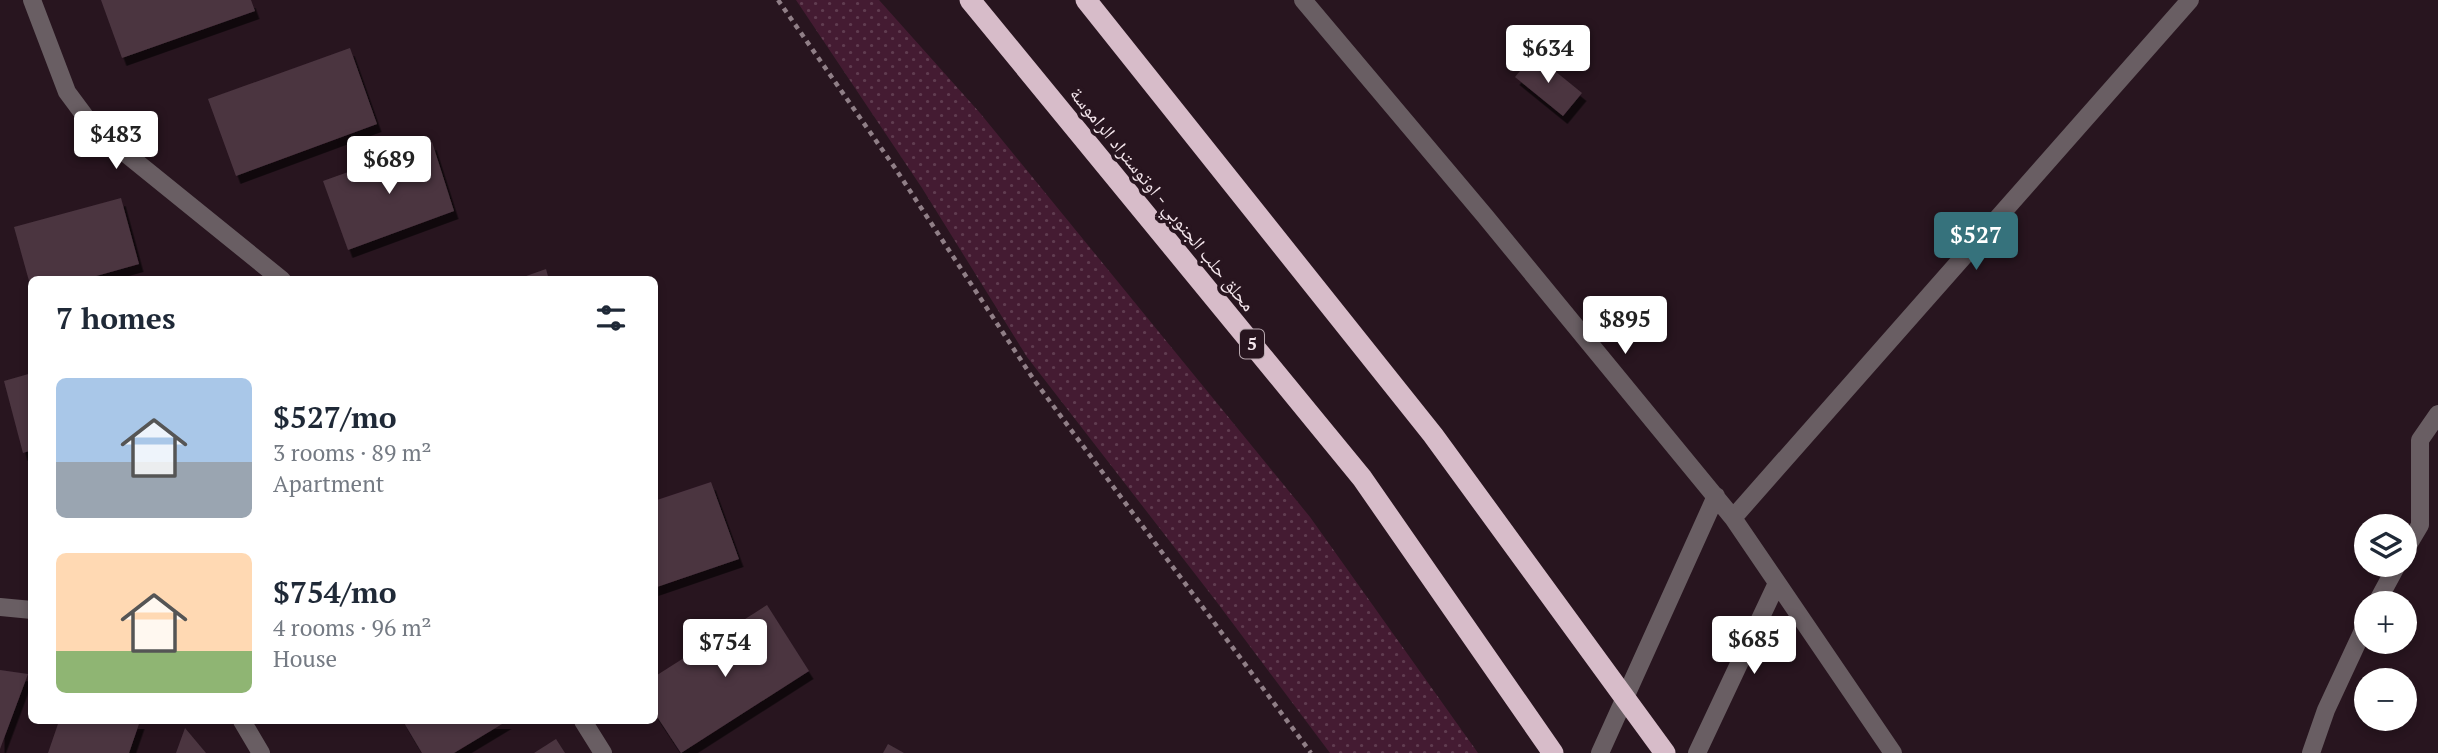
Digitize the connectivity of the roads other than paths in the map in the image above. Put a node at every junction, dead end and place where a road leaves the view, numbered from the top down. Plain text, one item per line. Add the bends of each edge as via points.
1 (32, 0) edge
2 (971, 0) edge
3 (1086, 0) edge
4 (1303, 0) edge
5 (2190, 0) edge
6 (277, 276) edge
7 (2438, 414) edge
8 (1716, 496) junction
9 (1733, 518) junction
10 (2417, 530) edge
11 (1777, 583) junction
12 (0, 607) edge
13 (28, 610) edge
14 (2354, 650) edge
15 (244, 724) edge
16 (585, 724) edge
17 (261, 753) edge
18 (603, 753) edge
19 (1553, 753) edge
20 (1600, 753) edge
21 (1665, 753) edge
22 (1697, 753) edge
23 (1893, 753) edge
24 (2311, 753) edge

1 - 6 street via 67,92 93,127
2 - 19 highway, محلق حلب الجنوبي - اوتوستراد الراموسة / 5 via 1362,478
3 - 21 highway via 1433,435
4 - 8 street
5 - 9 street
7 - 10 street via 2420,440
8 - 9 street
8 - 20 street
9 - 11 street
11 - 22 street
11 - 23 street
12 - 13 street
14 - 24 street
15 - 17 street
16 - 18 street

